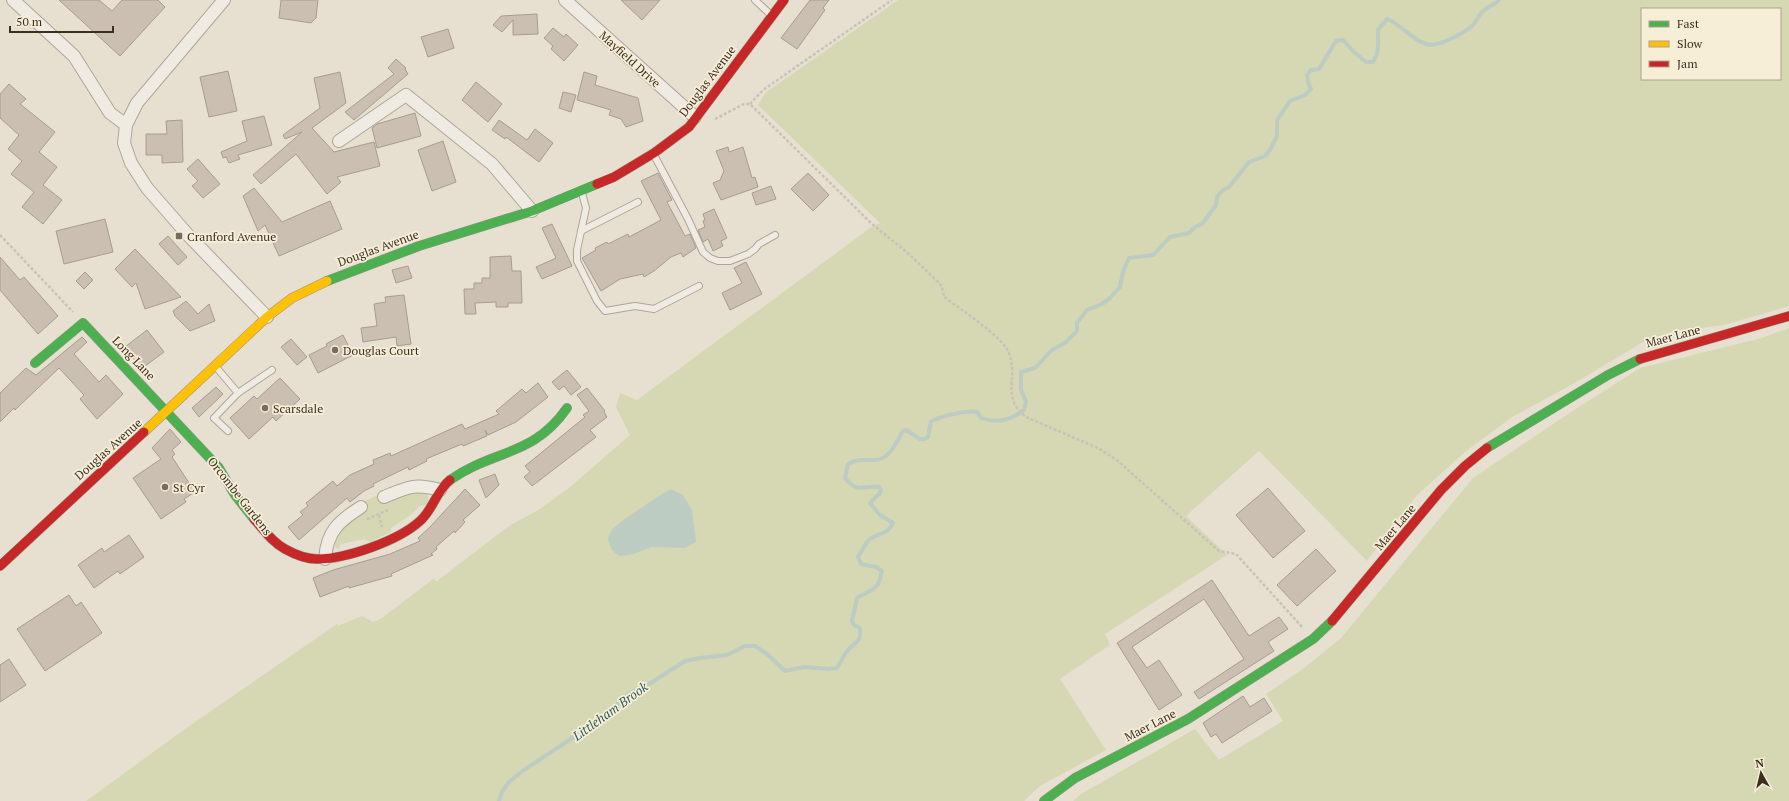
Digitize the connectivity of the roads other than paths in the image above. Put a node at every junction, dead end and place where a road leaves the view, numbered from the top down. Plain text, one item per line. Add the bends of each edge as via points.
1 (13, 0) edge
2 (224, 0) edge
3 (565, 0) edge
4 (755, 0) edge
5 (784, 0) edge
6 (772, 16) junction
7 (695, 117) junction
8 (126, 126) junction
9 (339, 141) dead end
10 (654, 153) junction
11 (582, 192) junction
12 (638, 202) dead end
13 (532, 211) junction
14 (581, 231) junction
15 (775, 235) dead end
16 (700, 286) dead end
17 (1789, 316) edge
18 (267, 317) junction
19 (35, 363) dead end
20 (214, 366) junction
21 (272, 370) dead end
22 (238, 393) junction
23 (567, 408) dead end
24 (168, 411) junction
25 (228, 431) dead end
26 (440, 490) junction
27 (387, 502) road end
28 (361, 507) dead end
29 (326, 558) junction
30 (0, 566) edge
31 (1044, 801) edge

1 - 8 street via 74,56 110,113
2 - 8 street via 137,103
3 - 7 street, Mayfield Drive
4 - 6 lane
5 - 6 street, Douglas Avenue
6 - 7 street, Douglas Avenue
7 - 10 street, Douglas Avenue via 689,126
8 - 18 street via 124,144 130,163 147,188
9 - 13 street via 406,95 492,164
10 - 11 street, Douglas Avenue via 614,177
10 - 15 lane via 703,252 710,258 730,262 748,254
11 - 13 street, Douglas Avenue
11 - 14 lane via 586,208
12 - 14 lane
13 - 18 street, Douglas Avenue via 419,246 356,269 292,298
14 - 16 lane via 577,261 597,301 605,311 635,306 654,309
17 - 31 street, Maer Lane via 1644,357 1608,375 1490,446 1441,490 1332,621 1313,639 1188,719 1075,778
18 - 20 street, Douglas Avenue
19 - 24 street, Long Lane via 83,323
20 - 22 lane
20 - 24 street, Douglas Avenue
21 - 22 lane
22 - 25 lane via 214,418
23 - 26 street, Orcombe Gardens via 546,434 505,455 469,467 455,475
24 - 29 street, Orcombe Gardens via 219,468 256,521 282,547 306,558
24 - 30 street, Douglas Avenue
26 - 27 street via 418,485 410,487
26 - 29 street, Orcombe Gardens via 432,506 419,522 378,545
28 - 29 street via 333,530 328,539

